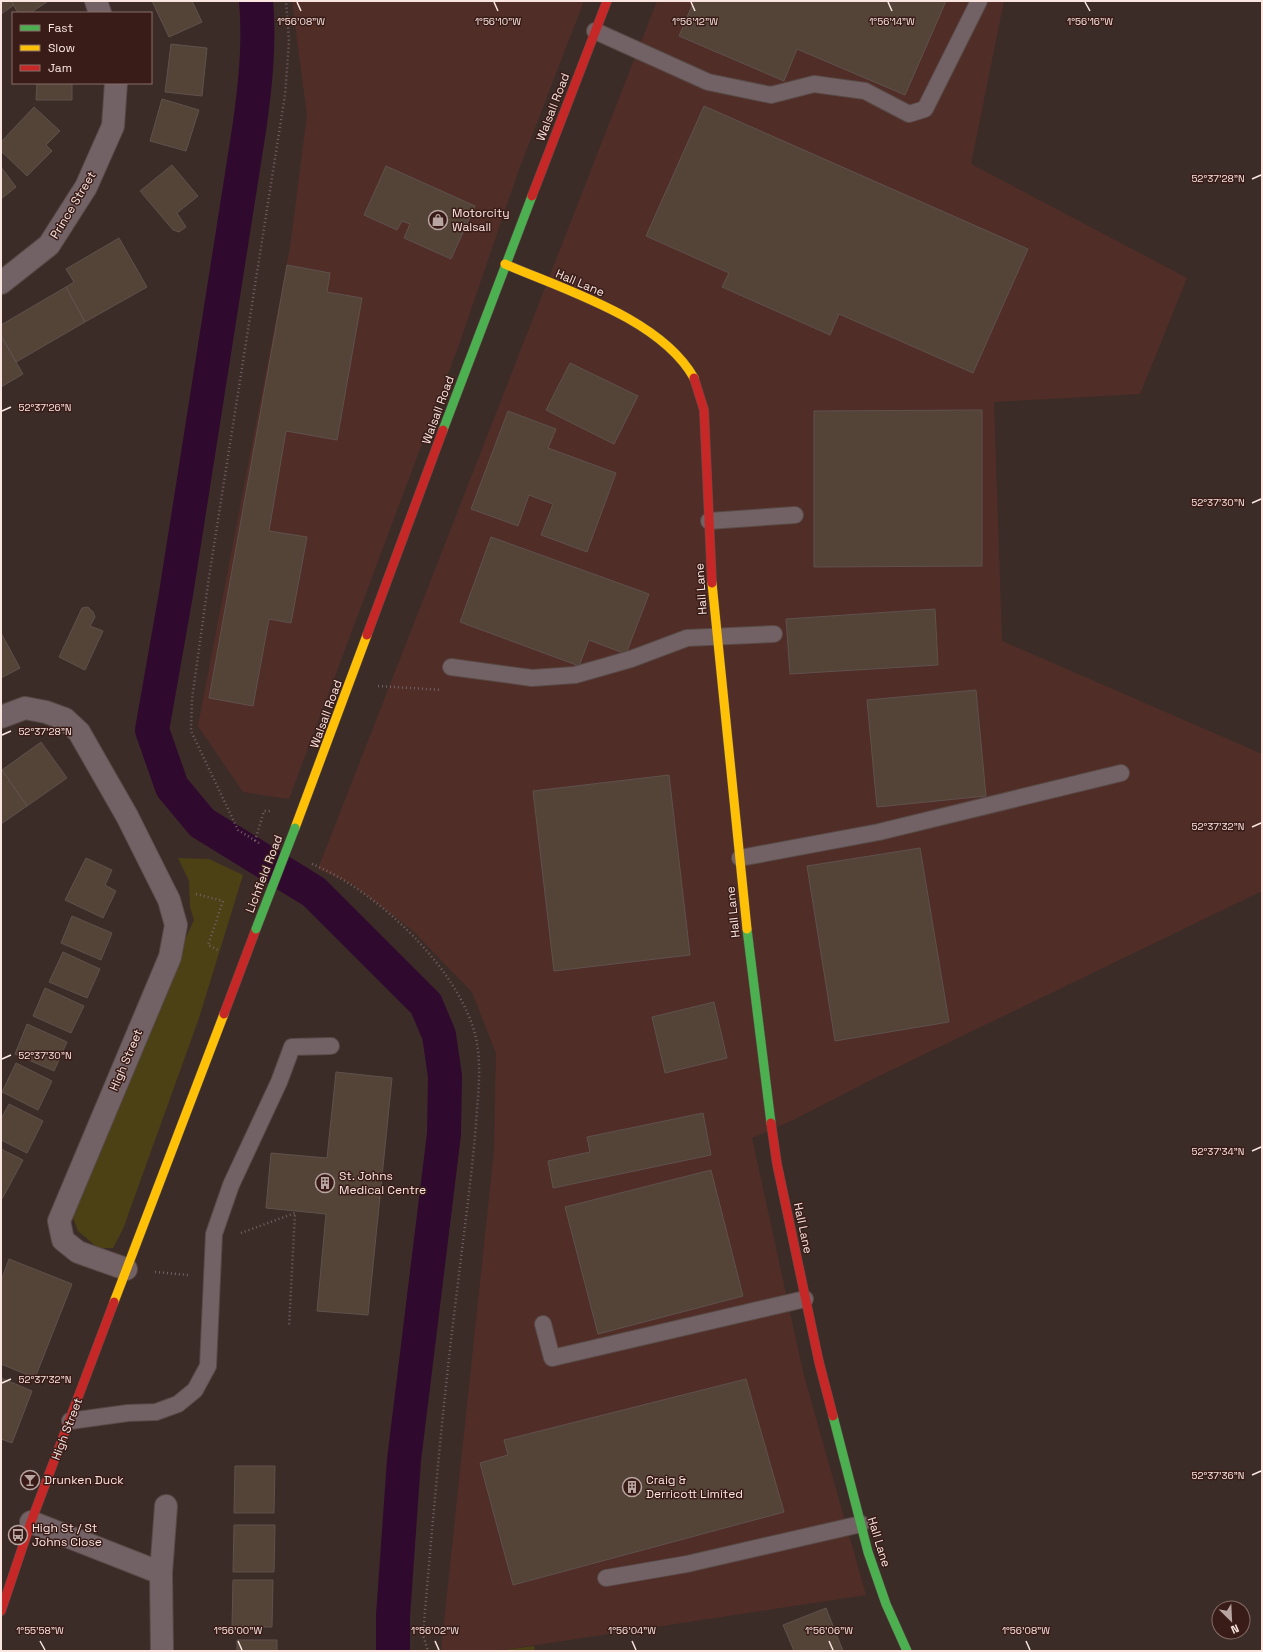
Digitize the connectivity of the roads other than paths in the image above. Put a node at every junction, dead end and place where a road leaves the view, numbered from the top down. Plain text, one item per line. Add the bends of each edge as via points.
1 (96, 1) edge
2 (606, 1) edge
3 (979, 1) edge
4 (100, 12) edge
5 (595, 31) junction
6 (116, 84) edge
7 (505, 264) junction
8 (1, 284) edge
9 (794, 515) dead end
10 (709, 521) junction
11 (774, 634) dead end
12 (717, 637) junction
13 (451, 667) dead end
14 (1, 717) edge
15 (1121, 773) dead end
16 (295, 828) joint
17 (740, 858) junction
18 (256, 929) joint
19 (331, 1046) dead end
20 (126, 1269) junction
21 (805, 1299) junction
22 (543, 1324) dead end
23 (70, 1421) junction
24 (166, 1506) dead end
25 (32, 1522) junction
26 (861, 1524) junction
27 (161, 1573) junction
28 (606, 1578) dead end
29 (1, 1611) edge
30 (162, 1651) edge
31 (906, 1651) edge

1 - 4 street
2 - 5 main road, Walsall Road
3 - 5 lane via 925,109 909,114 865,91 814,84 771,95 708,82
5 - 7 main road, Walsall Road
6 - 8 street, Prince Street via 113,126 86,187 49,245
7 - 10 main road, Hall Lane via 617,312 666,343 694,377 704,410
7 - 16 main road, Walsall Road
9 - 10 lane
10 - 12 main road, Hall Lane
11 - 12 lane
12 - 13 lane via 687,638 631,659 575,675 532,678
12 - 17 main road, Hall Lane
14 - 20 street, High Street via 25,708 46,712 65,719 79,732 127,816 169,900 176,925 170,957 59,1221 63,1240 78,1252
15 - 17 lane via 879,832
16 - 18 main road, Lichfield Road, bridge
17 - 21 main road, Hall Lane via 753,984 777,1164
18 - 20 main road, High Street
19 - 23 lane via 292,1046 279,1082 231,1185 214,1234 208,1366 195,1390 178,1404 156,1412
20 - 23 main road, High Street
21 - 22 lane via 552,1358
21 - 26 main road, Hall Lane
23 - 25 main road, High Street
24 - 27 street
25 - 27 street
25 - 29 main road, High Street
26 - 28 lane via 687,1564
26 - 31 main road, Hall Lane via 886,1604
27 - 30 street

